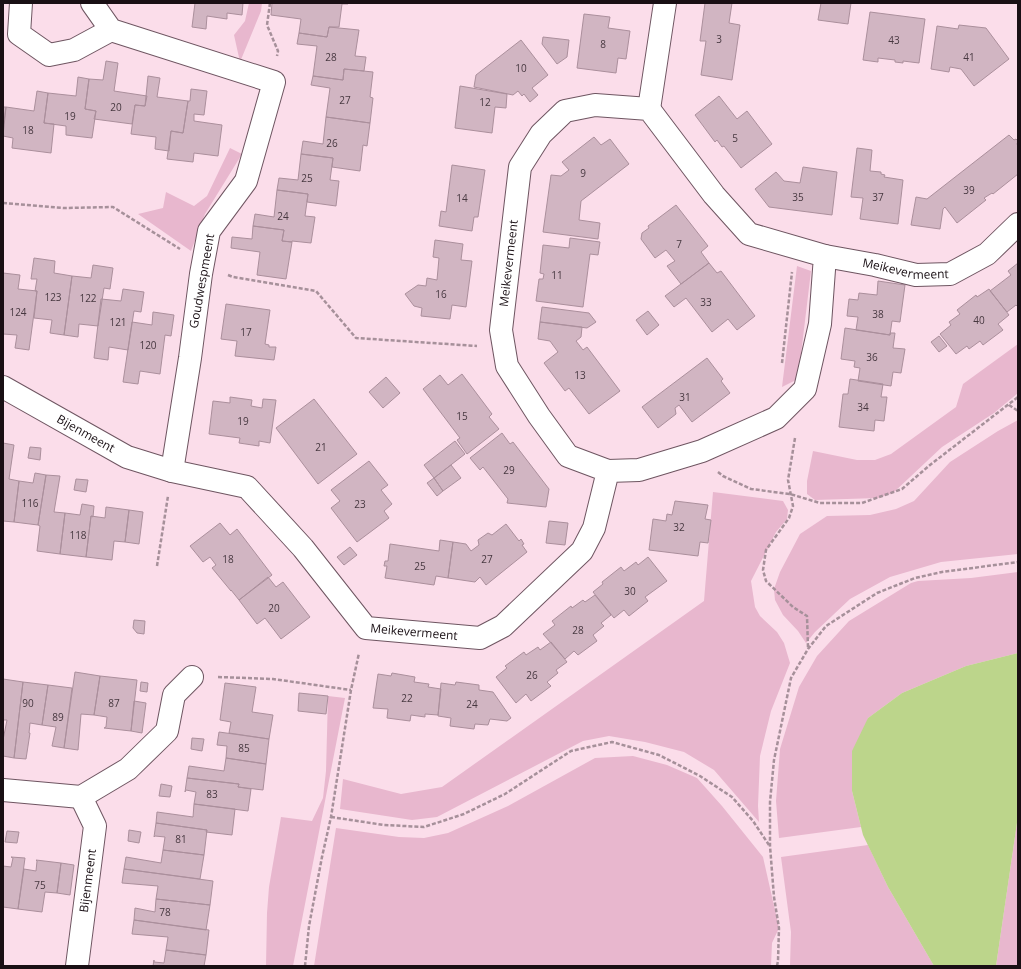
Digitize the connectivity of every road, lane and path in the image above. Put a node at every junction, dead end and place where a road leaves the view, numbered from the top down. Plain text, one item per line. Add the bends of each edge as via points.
1 (21, 3) edge
2 (92, 3) edge
3 (270, 3) edge
4 (665, 3) edge
5 (111, 30) junction
6 (274, 82) junction
7 (649, 109) junction
8 (3, 203) edge
9 (1018, 224) edge
10 (794, 247) junction
11 (825, 256) junction
12 (203, 264) junction
13 (504, 347) junction
14 (782, 364) dead end
15 (3, 387) edge
16 (1018, 397) edge
17 (1009, 405) junction
18 (1018, 411) edge
19 (776, 418) junction
20 (702, 451) junction
21 (172, 471) junction
22 (608, 471) junction
23 (790, 494) junction
24 (1018, 562) edge
25 (157, 566) dead end
26 (366, 628) junction
27 (808, 649) junction
28 (192, 677) joint
29 (351, 690) junction
30 (3, 790) edge
31 (81, 797) junction
32 (331, 817) junction
33 (770, 846) junction
34 (77, 966) edge
35 (305, 966) edge
36 (777, 966) edge

1 - 5 street via 19,34 49,55 74,50
2 - 5 street
3 - 6 path via 267,25 278,51
4 - 7 street
5 - 6 street
6 - 12 street, Goudwespmeent via 246,181 209,230
7 - 10 street, Meikevermeent via 714,195 749,234
7 - 13 street, Meikevermeent via 595,105 565,111 541,134 520,167 501,330
8 - 12 path via 63,208 113,206
9 - 11 street, Meikevermeent via 987,254 950,274 916,275
10 - 11 street, Meikevermeent
10 - 14 path
11 - 19 street, Meikevermeent via 820,324 805,389
12 - 13 path via 233,277 316,291 356,338
12 - 21 street, Goudwespmeent
13 - 22 street, Meikevermeent via 507,366 568,456
15 - 21 street, Bijenmeent via 127,457
16 - 17 path
17 - 18 path
17 - 23 path via 902,489 862,502 820,503
19 - 20 street, Meikevermeent
19 - 23 path via 795,436 788,480
20 - 22 street, Meikevermeent via 639,470
20 - 23 path via 708,463 723,476 751,489
21 - 25 path
21 - 26 street, Meikevermeent via 247,487 303,548
22 - 26 street, Meikevermeent via 594,528 582,550 503,626 480,638
23 - 27 path via 792,506 789,518 766,550 763,570 766,581 793,607 807,616
24 - 27 path via 942,572 915,578 877,592 826,626
26 - 29 path
27 - 33 path via 791,678 782,718 770,802
28 - 29 path via 273,679
28 - 31 street via 174,695 167,731 128,769
29 - 32 path
30 - 31 street
31 - 34 street, Bijenmeent via 95,826
32 - 33 path via 384,825 424,827 464,814 505,794 571,751 612,742 659,755 700,776 732,797
32 - 35 path via 319,872
33 - 36 path via 779,928

